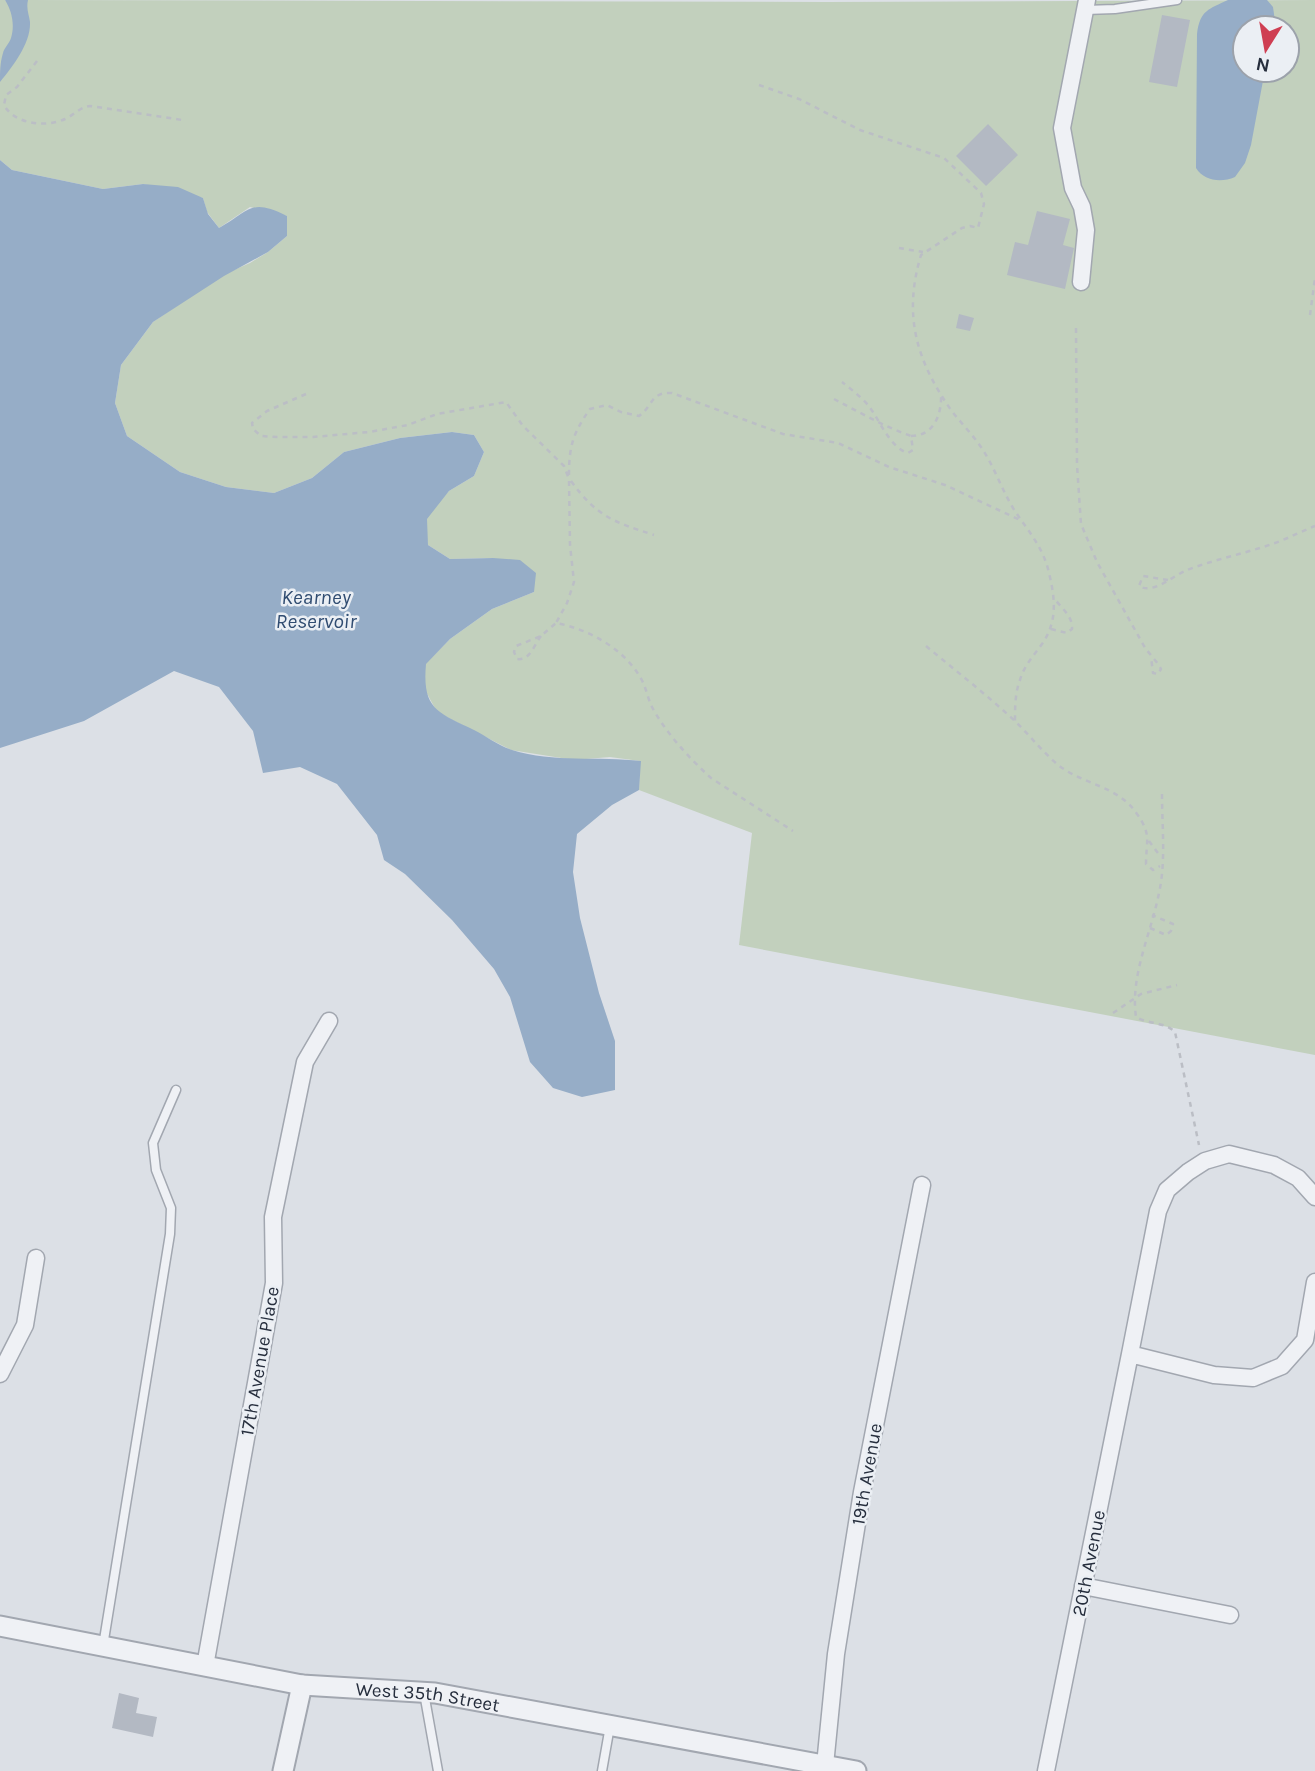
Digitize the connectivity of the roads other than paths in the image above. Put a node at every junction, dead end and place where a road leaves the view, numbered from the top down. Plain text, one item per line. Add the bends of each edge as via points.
1 (1177, 0) edge
2 (1086, 5) edge
3 (1081, 282) dead end
4 (330, 1021) dead end
5 (176, 1090) dead end
6 (922, 1185) dead end
7 (1315, 1197) edge
8 (36, 1258) dead end
9 (1315, 1282) edge
10 (1130, 1354) junction
11 (0, 1374) edge
12 (1083, 1586) junction
13 (1230, 1615) dead end
14 (0, 1626) edge
15 (103, 1646) junction
16 (205, 1666) junction
17 (302, 1685) junction
18 (424, 1693) junction
19 (610, 1726) junction
20 (825, 1765) junction
21 (283, 1771) edge
22 (438, 1771) edge
23 (602, 1771) edge
24 (856, 1771) edge
25 (1046, 1771) edge

1 - 2 lane via 1115,9
2 - 3 street via 1062,128 1086,230
4 - 16 street, 17th Avenue Place via 305,1062 273,1217 274,1283
5 - 15 lane via 153,1143 156,1170 171,1208 170,1234
6 - 20 street, 19th Avenue via 858,1519 836,1654
7 - 10 street, 20th Avenue via 1298,1178 1274,1165 1229,1154 1188,1172 1167,1190 1158,1210
8 - 11 street via 25,1325
9 - 10 street via 1305,1340 1282,1366 1253,1378 1214,1375
10 - 12 street, 20th Avenue
12 - 13 street
12 - 25 street, 20th Avenue
14 - 15 street, West 35th Street
15 - 16 street, West 35th Street
16 - 17 street, West 35th Street
17 - 18 street, West 35th Street
17 - 21 street
18 - 19 street, West 35th Street
18 - 22 lane
19 - 20 street, West 35th Street
19 - 23 lane
20 - 24 street, West 35th Street

